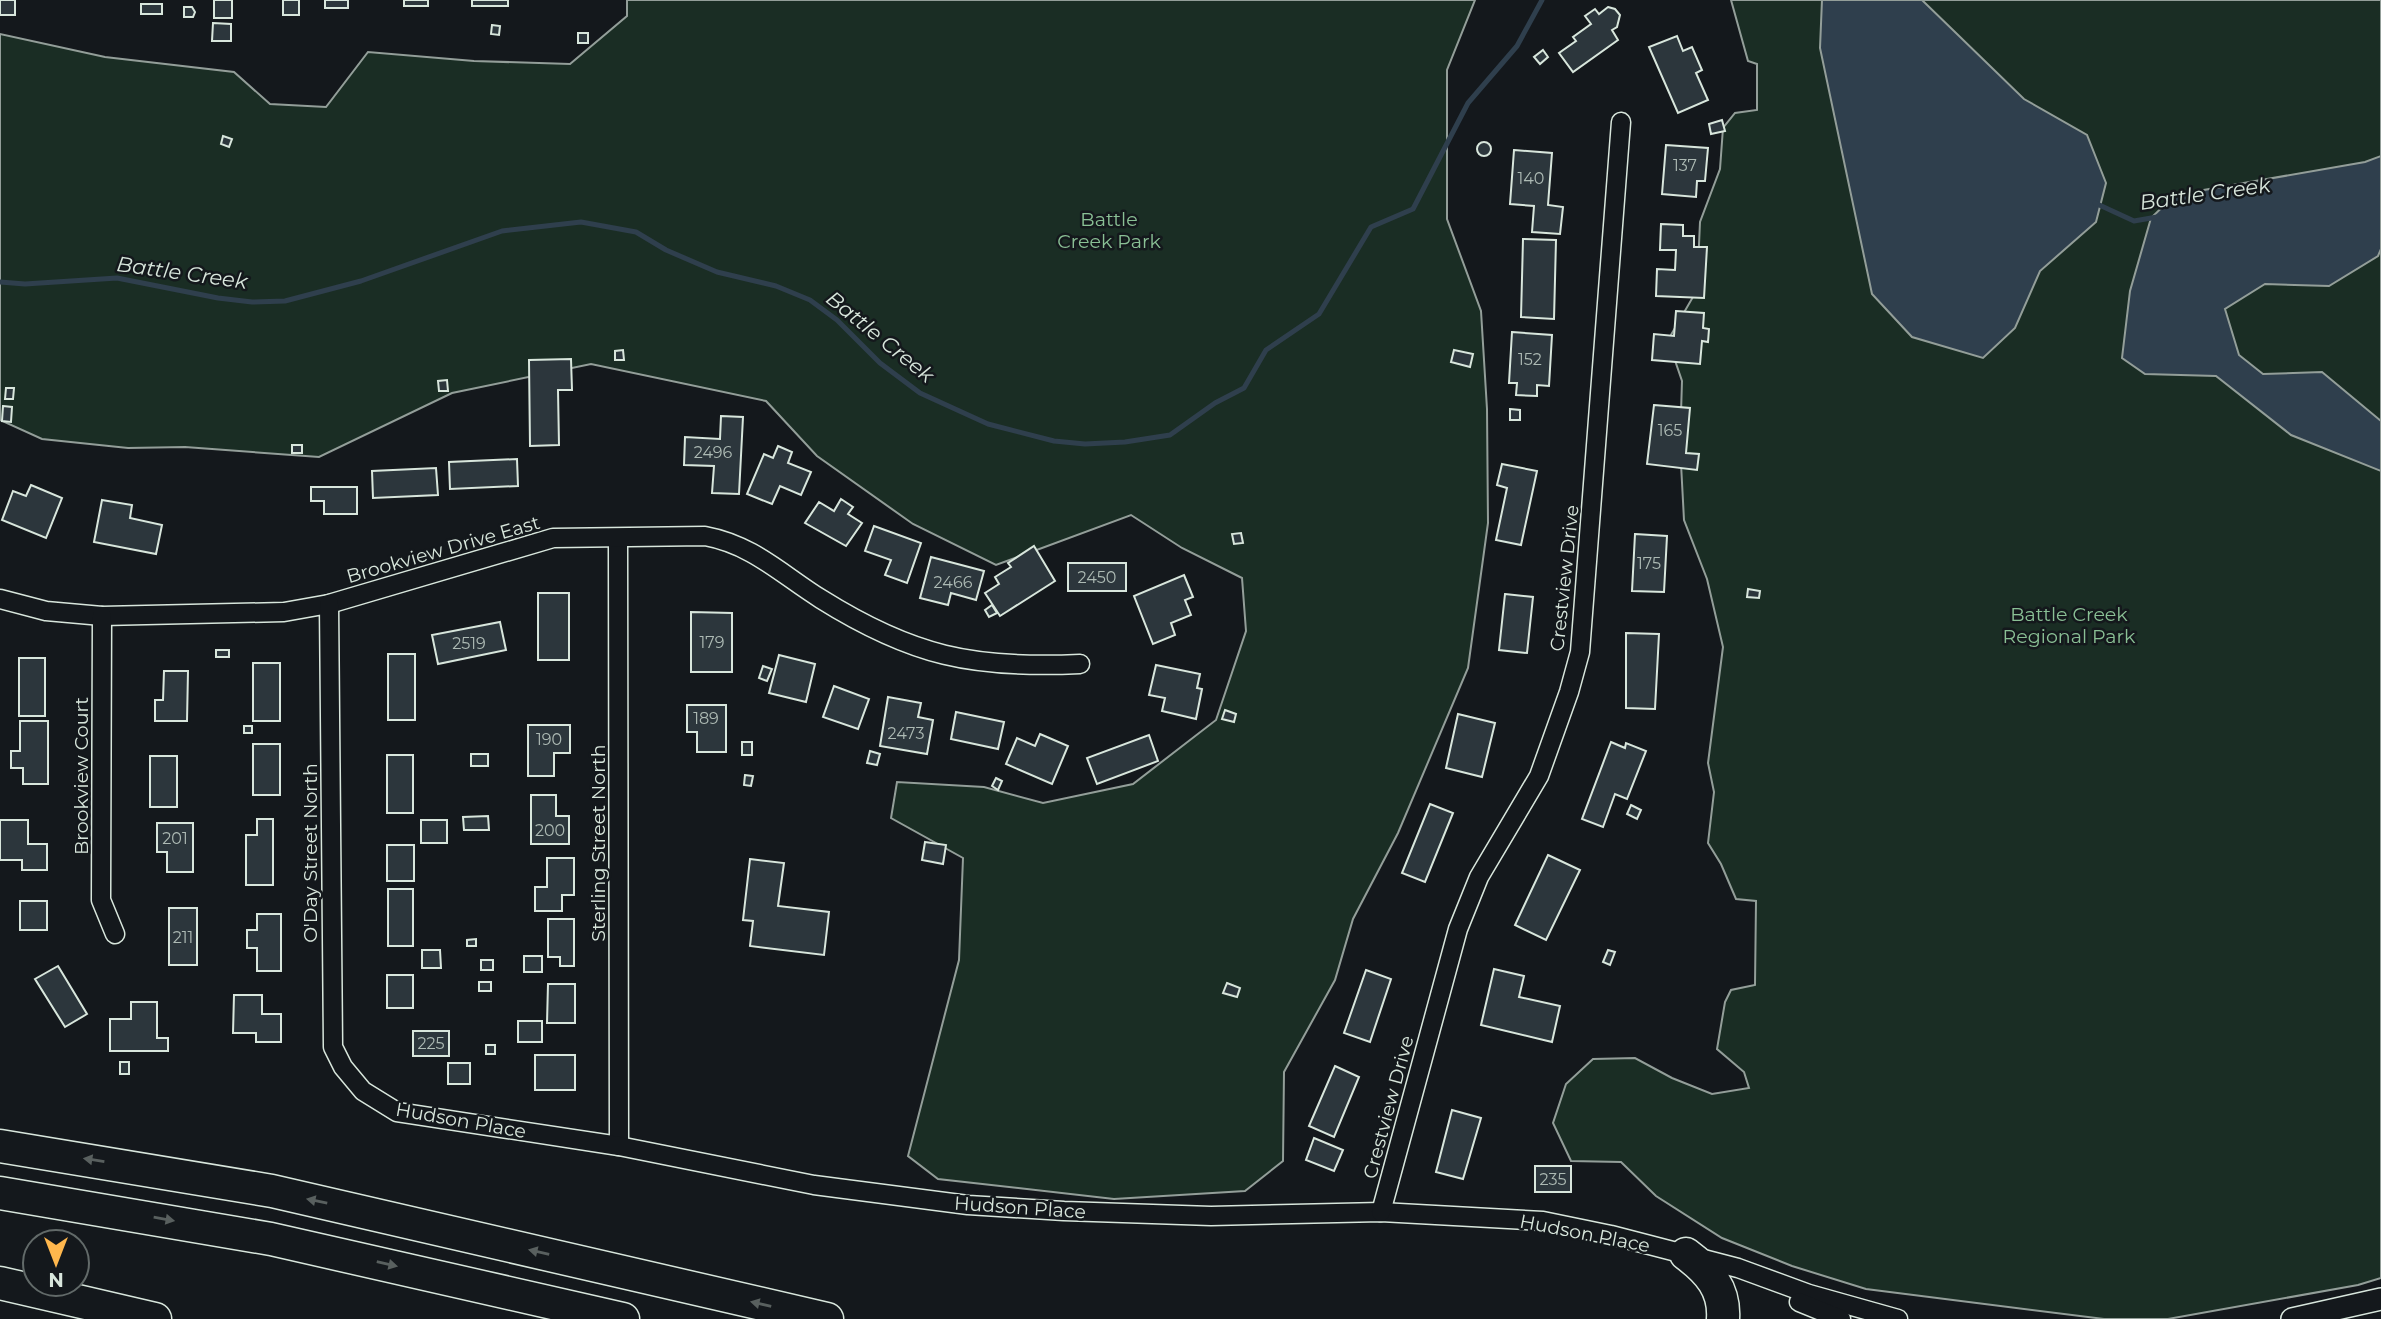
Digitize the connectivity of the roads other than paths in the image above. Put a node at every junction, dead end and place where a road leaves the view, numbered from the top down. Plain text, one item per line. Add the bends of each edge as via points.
1 (1621, 122) dead end
2 (618, 539) junction
3 (0, 599) edge
4 (330, 604) junction
5 (103, 616) junction
6 (1080, 664) dead end
7 (115, 934) dead end
8 (363, 1091) joint
9 (0, 1146) edge
10 (619, 1146) junction
11 (0, 1193) edge
12 (1381, 1212) junction
13 (1686, 1254) junction
14 (0, 1283) edge
15 (0, 1296) edge
16 (2381, 1299) edge
17 (135, 1319) edge
18 (155, 1319) edge
19 (623, 1319) edge
20 (827, 1319) edge
21 (1723, 1319) edge
22 (1841, 1319) edge
23 (1898, 1319) edge
24 (2292, 1319) edge

1 - 12 street, Crestview Drive via 1580,652 1539,776 1479,877 1458,929
2 - 4 street, Brookview Drive East via 553,538
2 - 6 street, Brookview Drive East via 705,536 729,540 753,551 846,614 922,650 1006,666
2 - 10 street, Sterling Street North
3 - 5 street, Brookview Drive East via 46,611
4 - 5 street, Brookview Drive East via 284,612
4 - 8 street, O'Day Street North via 333,1047
5 - 7 street, Brookview Court via 101,901
8 - 10 street, Hudson Place via 397,1112
20 -> 9 highway via 272,1191
10 - 12 street, Hudson Place via 814,1185 968,1205 1211,1216
11 -> 19 highway via 271,1239
12 - 13 street, Hudson Place via 1543,1221
13 - 21 highway via 1712,1277 1720,1292
13 - 22 street, Hudson Place
13 - 23 street, Hudson Place
14 - 18 highway
15 - 17 street
16 - 24 street

